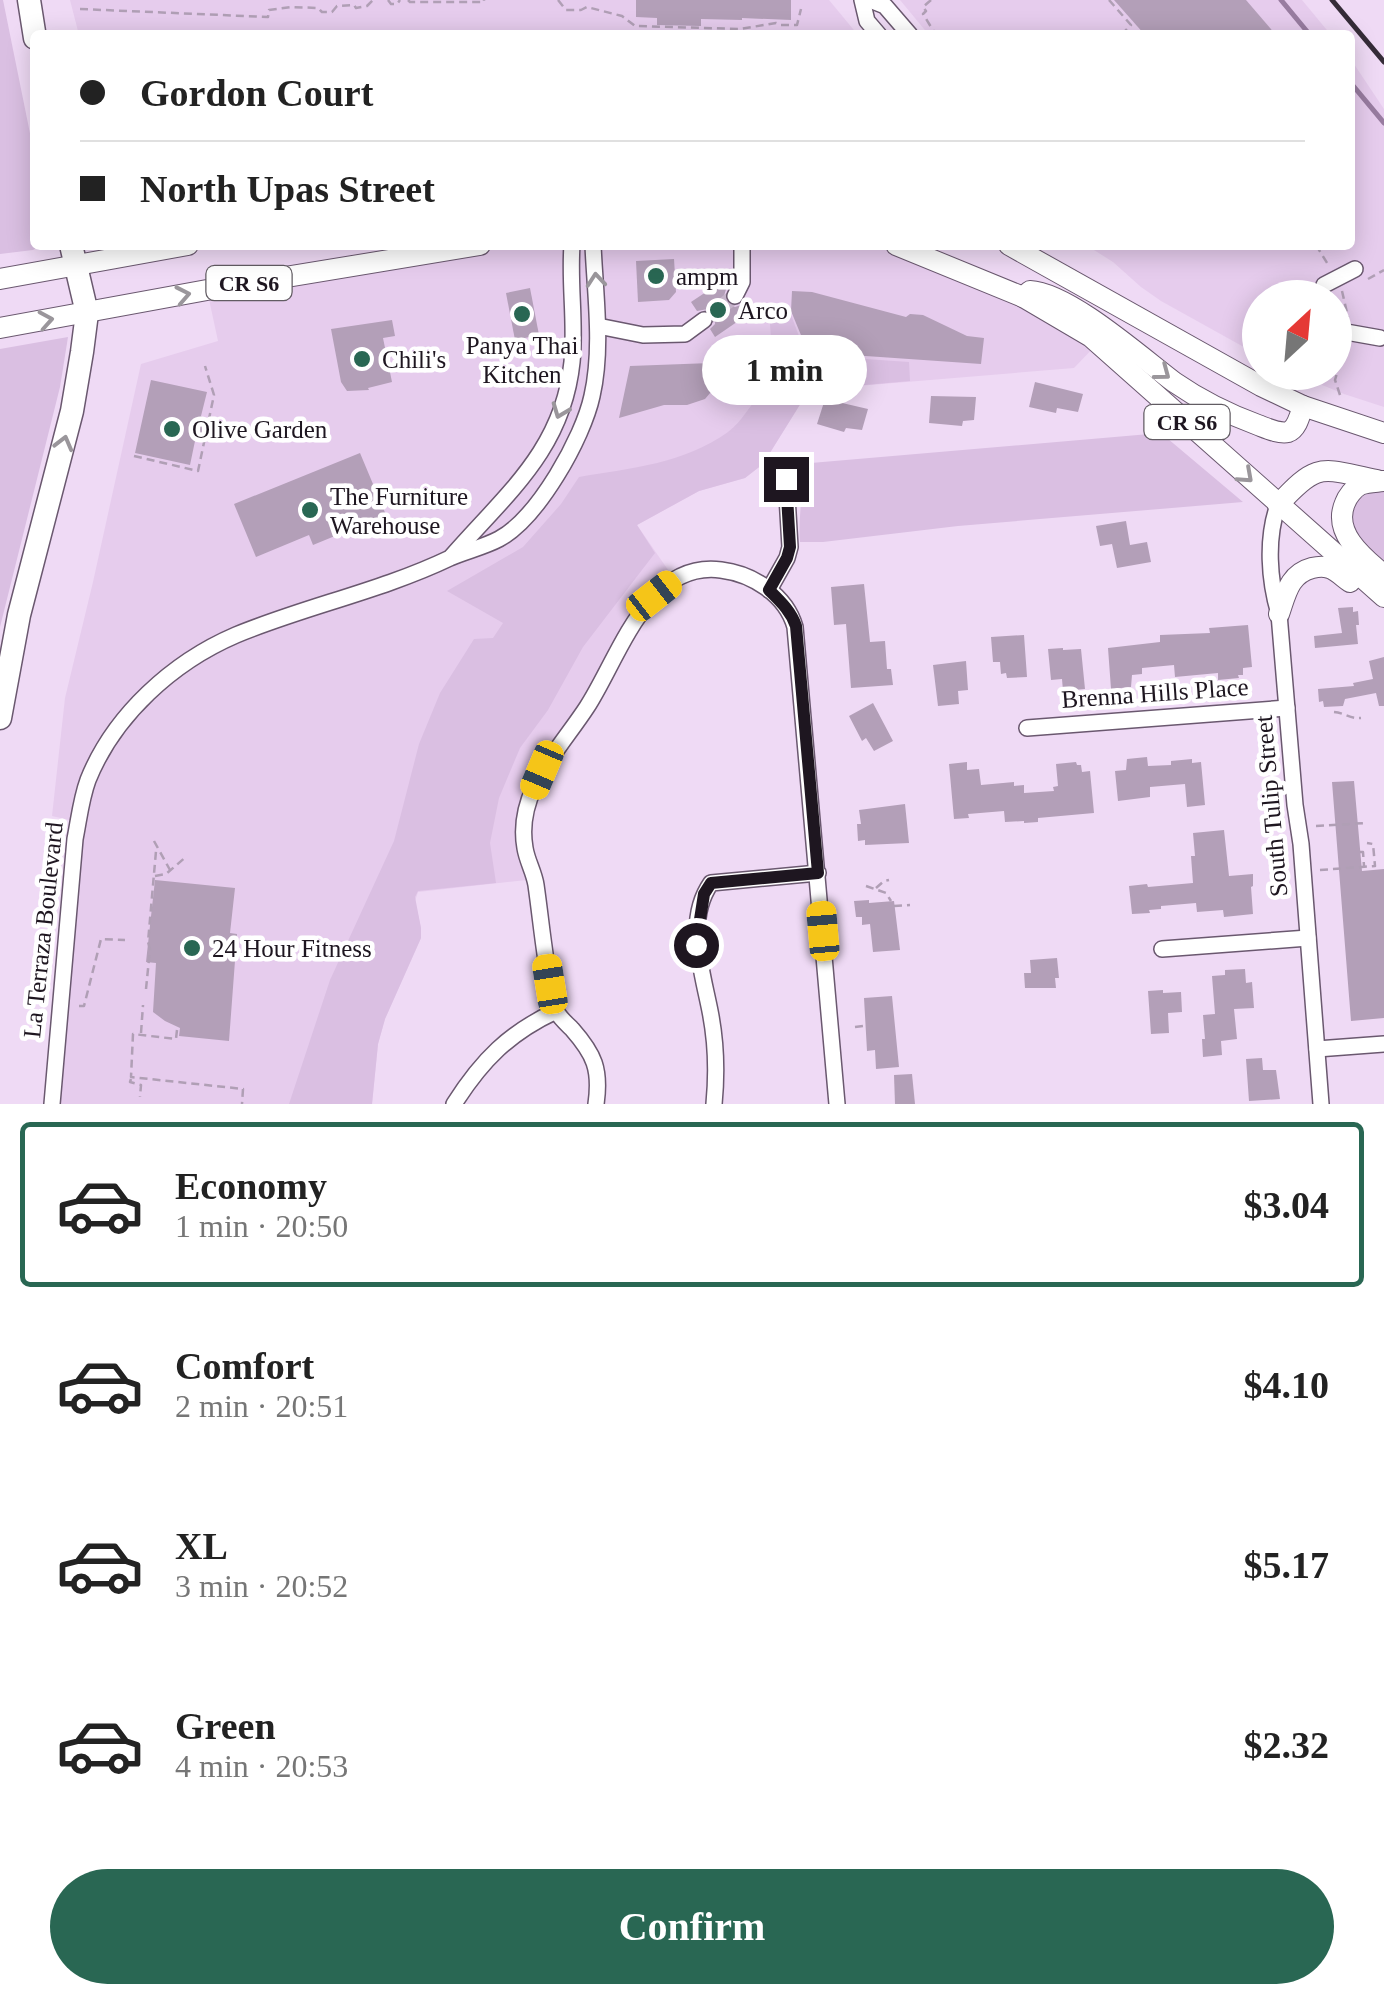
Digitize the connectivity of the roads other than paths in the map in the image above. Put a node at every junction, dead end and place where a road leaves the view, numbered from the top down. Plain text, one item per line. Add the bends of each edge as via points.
1 (29, 0) edge
2 (862, 0) edge
3 (870, 0) edge
4 (34, 30) edge
5 (875, 30) edge
6 (906, 30) edge
7 (130, 250) edge
8 (450, 250) edge
9 (572, 250) edge
10 (594, 250) edge
11 (742, 250) edge
12 (919, 250) edge
13 (1018, 250) edge
14 (73, 255) edge
15 (1355, 269) dead end
16 (0, 279) edge
17 (1334, 280) edge
18 (735, 296) tunnel mouth
19 (1024, 297) junction
20 (87, 313) junction
21 (704, 320) tunnel mouth
22 (598, 326) junction
23 (0, 328) edge
24 (1352, 333) edge
25 (1380, 338) dead end
26 (1303, 406) junction
27 (1384, 433) edge
28 (786, 479) dead end
29 (1384, 481) edge
30 (1278, 505) junction
31 (449, 558) junction
32 (1384, 575) edge
33 (769, 590) junction
34 (1384, 601) edge
35 (1279, 614) junction
36 (1287, 708) junction
37 (0, 718) edge
38 (1027, 728) dead end
39 (818, 873) junction
40 (1308, 938) junction
41 (1162, 949) dead end
42 (556, 1011) junction
43 (1384, 1044) edge
44 (1316, 1049) junction
45 (52, 1104) edge
46 (454, 1104) edge
47 (596, 1104) edge
48 (714, 1104) edge
49 (838, 1104) edge
50 (1321, 1104) edge

1 - 4 highway
2 - 5 street
3 - 6 street via 885,6
7 - 14 main road, CR S6
20 -> 8 main road, CR S6
9 -> 31 street, La Terraza Boulevard via 572,365 552,430 515,488
22 -> 10 street, La Terraza Boulevard
11 - 18 street
12 - 19 main road, CR S6
13 - 26 main road, CR S6
14 - 16 main road, CR S6
14 - 20 highway
15 - 17 street
19 -> 26 main road via 1040,292 1064,302 1177,384 1247,421 1285,432
19 -> 30 main road, CR S6 via 1098,342
23 -> 20 main road, CR S6
37 -> 20 highway via 72,411
21 - 22 street via 685,334
22 - 31 street, La Terraza Boulevard via 593,393 562,468 501,538
24 - 25 street
26 - 27 main road, CR S6
28 - 33 street via 790,547
29 - 30 main road via 1312,473
29 - 32 main road via 1360,485 1343,506 1350,540
30 - 34 main road, CR S6
30 - 35 street, South Tulip Street via 1270,579
31 - 45 street, La Terraza Boulevard via 205,651 151,690 112,736 88,780 75,838
33 - 39 street via 796,626
33 - 42 street via 715,569 697,570 654,596 542,770 524,818 525,848 536,879
34 - 35 main road via 1322,567 1296,575
35 - 36 street, South Tulip Street
36 - 38 street, Brenna Hills Place
36 - 40 street, South Tulip Street
39 - 48 street via 711,883 704,894 696,945 714,1044
39 - 49 street
40 - 41 street
40 - 44 street, South Tulip Street
42 - 46 street via 508,1038
42 - 47 street via 590,1049
43 - 44 street
44 - 50 street, South Tulip Street

